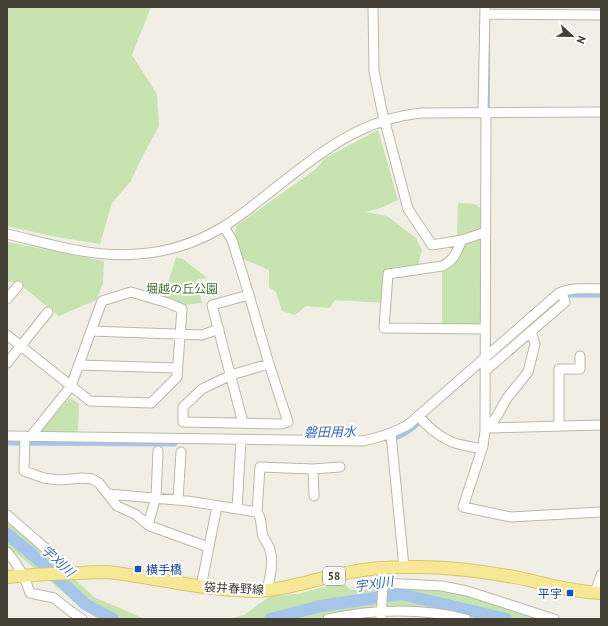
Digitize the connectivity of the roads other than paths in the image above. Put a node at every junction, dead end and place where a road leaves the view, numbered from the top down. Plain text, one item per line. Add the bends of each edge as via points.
1 (373, 7) edge
2 (485, 10) edge
3 (601, 15) edge
4 (485, 112) junction
5 (601, 112) edge
6 (384, 120) junction
7 (224, 226) junction
8 (486, 232) junction
9 (7, 234) edge
10 (462, 240) junction
11 (18, 286) dead end
12 (601, 289) edge
13 (562, 292) junction
14 (249, 295) junction
15 (7, 299) edge
16 (48, 312) dead end
17 (219, 329) junction
18 (485, 329) junction
19 (91, 331) junction
20 (531, 331) junction
21 (180, 333) junction
22 (7, 335) edge
23 (20, 346) junction
24 (580, 356) dead end
25 (485, 357) junction
26 (7, 363) edge
27 (269, 364) junction
28 (79, 365) junction
29 (177, 368) junction
30 (485, 371) junction
31 (231, 375) junction
32 (71, 386) junction
33 (418, 416) junction
34 (244, 423) junction
35 (600, 425) dead end
36 (559, 426) junction
37 (487, 429) junction
38 (391, 434) junction
39 (7, 436) edge
40 (26, 439) junction
41 (241, 440) junction
42 (482, 449) junction
43 (158, 451) dead end
44 (182, 452) dead end
45 (340, 467) dead end
46 (313, 469) junction
47 (108, 494) junction
48 (314, 496) dead end
49 (156, 497) junction
50 (178, 500) junction
51 (217, 506) junction
52 (237, 509) junction
53 (257, 512) junction
54 (601, 512) edge
55 (7, 515) edge
56 (148, 525) junction
57 (208, 547) junction
58 (7, 552) edge
59 (404, 567) junction
60 (382, 568) junction
61 (70, 573) junction
62 (601, 575) edge
63 (29, 576) junction
64 (7, 577) edge
65 (383, 583) junction
66 (201, 587) junction
67 (267, 590) junction
68 (598, 593) edge
69 (381, 614) edge
70 (82, 619) edge
71 (328, 619) edge
72 (466, 619) edge
73 (554, 619) edge

1 - 6 street via 374,70
2 - 3 street
2 - 4 street
4 - 5 street
4 - 6 street via 406,114
4 - 8 street
6 - 7 street via 343,139 314,157 238,218
6 - 10 street via 408,209 432,245
7 - 9 street via 195,241 139,254 111,255 83,251
7 - 14 street via 232,240
8 - 10 street
8 - 18 street
10 - 18 street via 449,263 388,274 384,328
11 - 15 street
12 - 13 street
13 - 20 street via 565,302
13 - 25 street
14 - 17 street via 212,305
14 - 27 street
16 - 23 street
17 - 21 street via 202,335
17 - 31 street
18 - 25 street
19 - 21 street
19 - 21 street via 102,301 131,292 182,309
19 - 28 street
20 - 30 street
20 - 37 street via 535,344 528,372
21 - 29 street
22 - 23 street
23 - 26 street
23 - 32 street
24 - 36 street via 580,369 559,369
25 - 30 street
25 - 33 street
27 - 31 street
27 - 34 street via 288,422
28 - 29 street
28 - 32 street
29 - 32 street via 177,377 151,403 90,401
30 - 37 street
31 - 34 street
31 - 34 street via 202,389 183,407 183,422
32 - 40 street
33 - 38 street
33 - 42 street via 433,431 448,440
35 - 36 street
36 - 37 street
37 - 42 street
38 - 41 street via 362,441
38 - 59 street
39 - 40 street
40 - 41 street
40 - 47 street via 24,471 59,480 92,479
41 - 52 street
42 - 54 street via 463,507 511,517
43 - 49 street
44 - 50 street
45 - 46 street
46 - 48 street
46 - 53 street via 260,467
47 - 49 street
47 - 56 street via 117,506 135,514
49 - 50 street
49 - 56 street
50 - 51 street
51 - 52 street
51 - 57 street
52 - 53 street
53 - 67 street via 261,517 263,535 271,556
55 - 61 street
56 - 57 street
57 - 66 street
58 - 63 street
59 - 60 main road, 袋井春野線 / 58
59 - 68 main road, 袋井春野線 / 58 via 452,568
60 - 65 street
60 - 67 main road, 袋井春野線 / 58 via 347,572
61 - 63 main road, 袋井春野線 / 58
61 - 66 main road, 袋井春野線 / 58 via 105,572
62 - 68 street
63 - 64 main road, 袋井春野線 / 58
63 - 70 street via 30,594 54,598
65 - 69 street
65 - 73 street via 442,586 467,591
66 - 67 main road, 袋井春野線 / 58
69 - 71 street
69 - 72 street via 415,611

